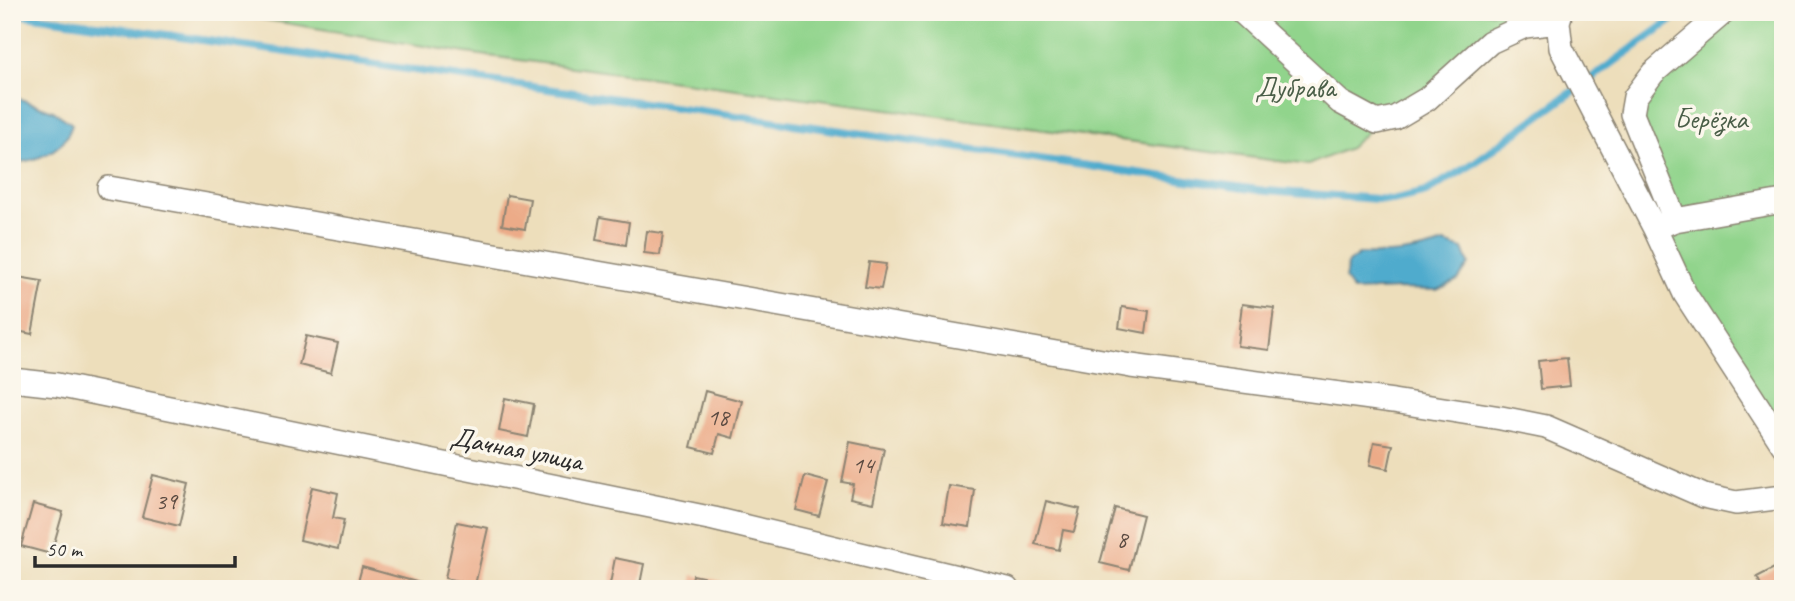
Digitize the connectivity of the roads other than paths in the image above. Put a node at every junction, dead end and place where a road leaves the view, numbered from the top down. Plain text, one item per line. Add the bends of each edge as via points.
1 (1242, 12) edge
2 (1724, 12) edge
3 (1560, 17) edge
4 (109, 188) dead end
5 (1783, 201) edge
6 (1665, 225) junction
7 (12, 380) edge
8 (1783, 445) edge
9 (1783, 497) edge
10 (1007, 589) edge

1 - 3 street via 1340,102 1377,122 1395,118 1427,99 1490,42
2 - 6 street via 1653,73 1634,97 1632,114
3 - 6 street via 1561,48
4 - 9 street via 1131,366 1501,418 1546,427 1704,496 1736,503
5 - 6 street
6 - 8 street via 1685,294
7 - 10 street, Дачная улица via 57,385 714,519

